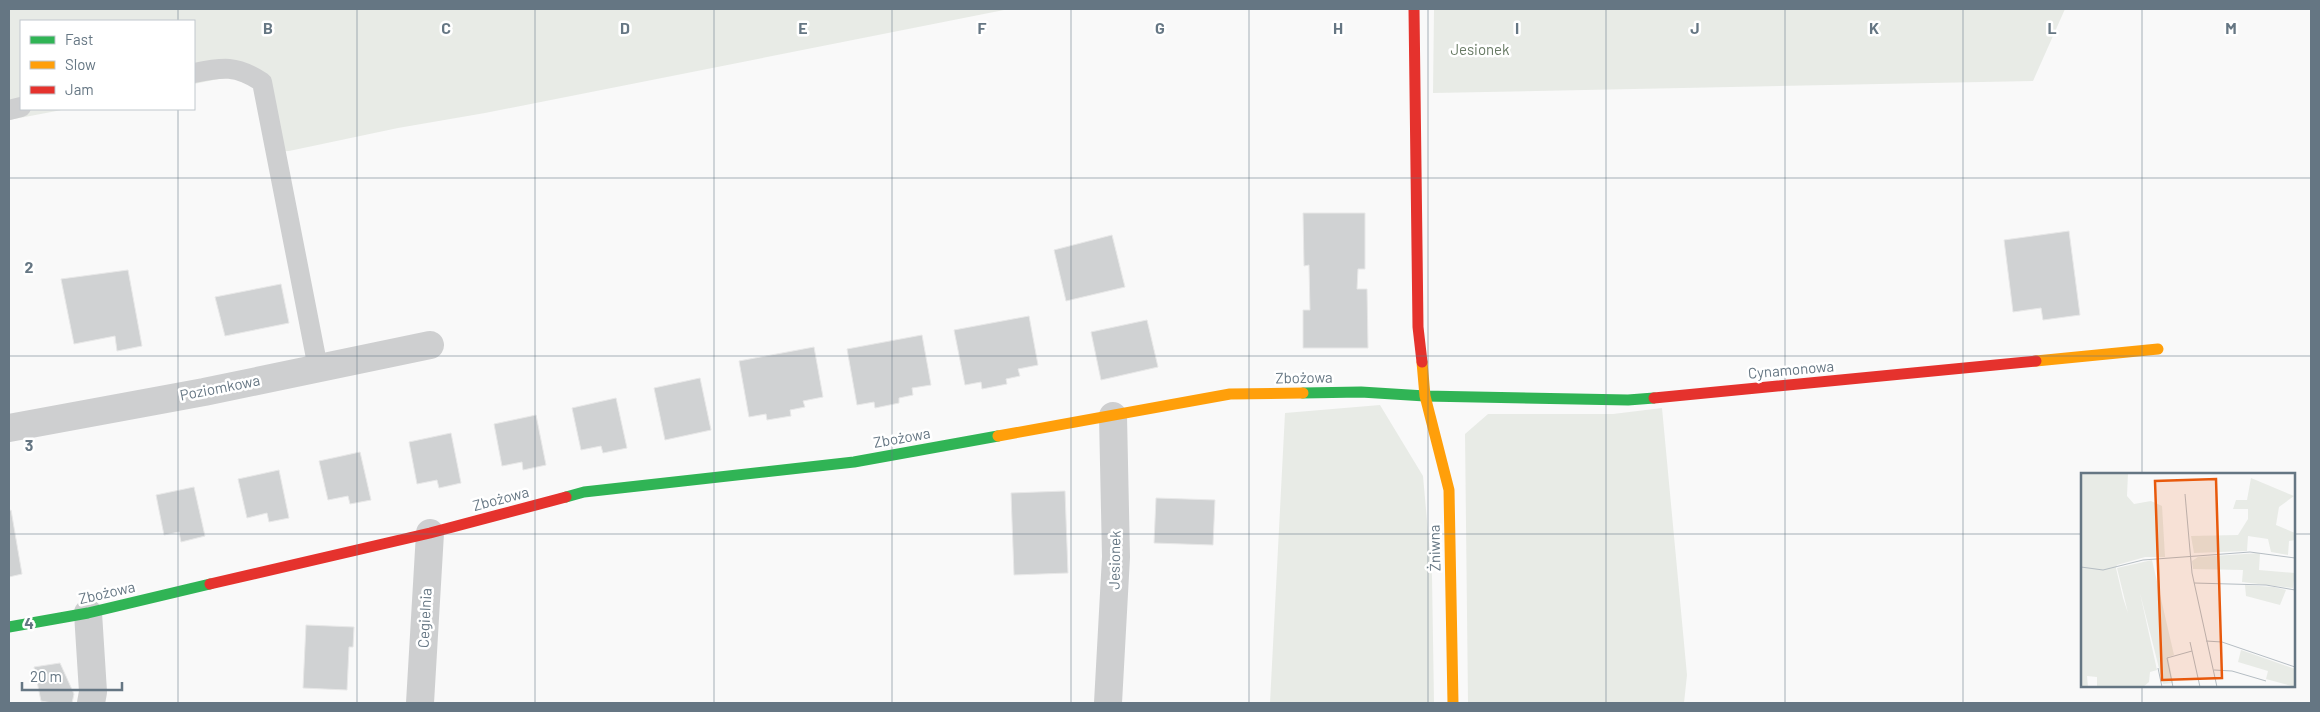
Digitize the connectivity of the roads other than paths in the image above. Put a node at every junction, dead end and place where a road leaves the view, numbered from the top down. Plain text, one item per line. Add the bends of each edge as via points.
1 (1414, 9) edge
2 (195, 73) edge
3 (430, 345) dead end
4 (2158, 350) dead end
5 (318, 368) junction
6 (1425, 396) junction
7 (1113, 416) junction
8 (9, 428) edge
9 (430, 533) junction
10 (88, 613) junction
11 (9, 627) edge
12 (91, 703) edge
13 (420, 703) edge
14 (1108, 703) edge
15 (1453, 703) edge

1 - 6 street via 1418,327
2 - 5 lane via 224,66 248,72 262,82
3 - 5 street, Poziomkowa
4 - 6 street, Cynamonowa via 1628,400
5 - 8 street, Poziomkowa
6 - 7 street, Zbożowa via 1361,392 1230,394
6 - 15 street, Żniwna via 1449,490
7 - 9 street, Zbożowa via 854,462 584,492
7 - 14 street, Jesionek via 1116,557
9 - 10 street, Zbożowa
9 - 13 street, Cegielnia
10 - 11 street, Zbożowa
10 - 12 street

